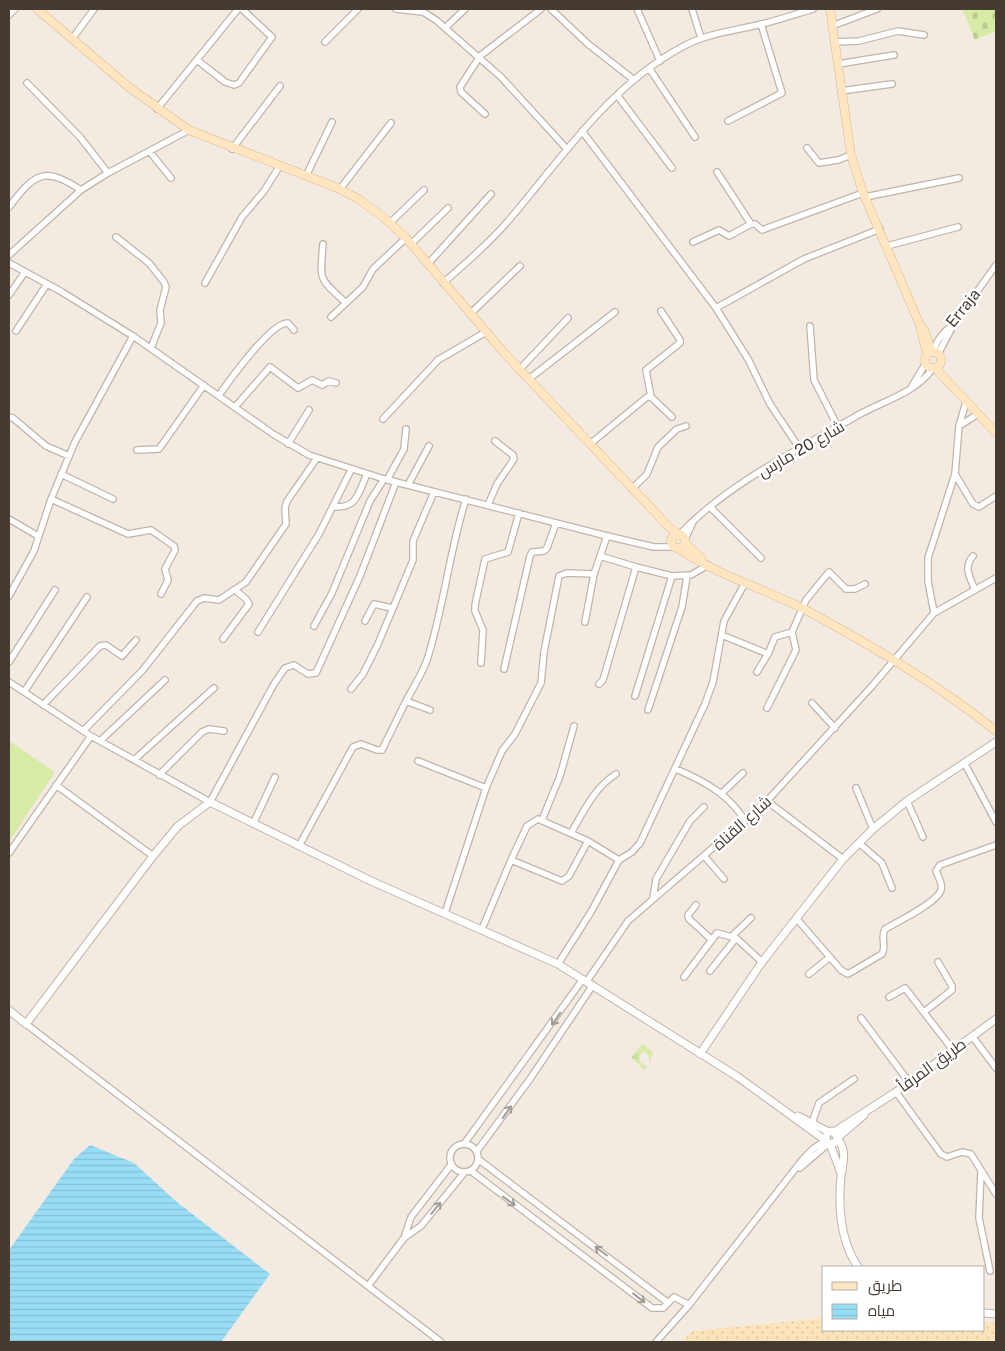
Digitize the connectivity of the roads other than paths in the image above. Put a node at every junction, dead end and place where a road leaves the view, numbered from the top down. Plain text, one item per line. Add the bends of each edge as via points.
1 (15, 9) edge
2 (37, 9) edge
3 (94, 9) edge
4 (238, 9) edge
5 (242, 9) edge
6 (358, 9) edge
7 (396, 9) edge
8 (465, 9) edge
9 (541, 9) edge
10 (551, 9) edge
11 (637, 9) edge
12 (692, 9) edge
13 (813, 9) edge
14 (830, 9) edge
15 (877, 9) edge
16 (414, 10) edge
17 (9, 15) edge
18 (761, 24) junction
19 (832, 26) junction
20 (445, 28) junction
21 (924, 35) dead end
22 (701, 38) junction
23 (72, 39) junction
24 (325, 42) dead end
25 (834, 42) junction
26 (894, 55) dead end
27 (480, 56) junction
28 (197, 60) junction
29 (660, 61) junction
30 (838, 64) junction
31 (649, 68) junction
32 (634, 80) junction
33 (27, 83) dead end
34 (892, 84) dead end
35 (280, 86) dead end
36 (841, 90) junction
37 (618, 95) junction
38 (157, 109) junction
39 (485, 114) dead end
40 (728, 121) dead end
41 (332, 122) dead end
42 (391, 123) dead end
43 (189, 130) junction
44 (582, 130) junction
45 (694, 136) dead end
46 (566, 148) junction
47 (807, 148) dead end
48 (232, 149) junction
49 (150, 152) junction
50 (850, 155) junction
51 (279, 167) junction
52 (672, 168) dead end
53 (717, 172) dead end
54 (108, 173) junction
55 (306, 176) junction
56 (171, 178) dead end
57 (959, 178) dead end
58 (340, 189) junction
59 (81, 190) junction
60 (424, 190) dead end
61 (491, 194) dead end
62 (864, 195) junction
63 (9, 207) edge
64 (448, 208) dead end
65 (390, 223) junction
66 (751, 224) junction
67 (958, 227) dead end
68 (880, 229) junction
69 (116, 237) dead end
70 (408, 241) junction
71 (693, 242) dead end
72 (324, 244) dead end
73 (887, 246) junction
74 (9, 255) edge
75 (9, 264) edge
76 (428, 264) junction
77 (996, 265) edge
78 (520, 266) dead end
79 (25, 272) junction
80 (205, 283) dead end
81 (443, 283) junction
82 (47, 284) junction
83 (9, 294) edge
84 (346, 303) junction
85 (716, 308) junction
86 (661, 311) dead end
87 (615, 312) dead end
88 (470, 314) junction
89 (331, 317) dead end
90 (568, 318) dead end
91 (810, 326) dead end
92 (294, 330) dead end
93 (16, 331) dead end
94 (486, 332) junction
95 (133, 336) junction
96 (151, 348) junction
97 (931, 355) junction
98 (936, 367) junction
99 (520, 370) junction
100 (529, 379) junction
101 (336, 383) dead end
102 (204, 385) junction
103 (911, 388) junction
104 (219, 395) junction
105 (651, 397) junction
106 (966, 402) junction
107 (235, 407) junction
108 (309, 410) dead end
109 (978, 414) junction
110 (9, 417) edge
111 (672, 417) dead end
112 (383, 419) dead end
113 (686, 426) dead end
114 (959, 426) junction
115 (838, 427) junction
116 (406, 429) dead end
117 (996, 433) edge
118 (495, 441) dead end
119 (288, 444) junction
120 (590, 444) junction
121 (429, 446) dead end
122 (800, 449) junction
123 (137, 450) dead end
124 (69, 456) junction
125 (317, 458) junction
126 (351, 470) junction
127 (61, 474) junction
128 (367, 474) junction
129 (955, 474) junction
130 (386, 479) junction
131 (396, 482) junction
132 (408, 485) junction
133 (632, 489) junction
134 (434, 492) junction
135 (996, 496) edge
136 (51, 499) junction
137 (113, 499) dead end
138 (466, 499) junction
139 (488, 504) junction
140 (334, 507) junction
141 (710, 507) junction
142 (519, 513) junction
143 (9, 519) edge
144 (556, 522) junction
145 (38, 536) junction
146 (607, 536) junction
147 (679, 541) junction
148 (600, 556) junction
149 (974, 556) dead end
150 (761, 558) dead end
151 (707, 564) junction
152 (636, 567) junction
153 (594, 574) junction
154 (672, 576) junction
155 (686, 576) junction
156 (996, 578) edge
157 (746, 583) junction
158 (865, 584) dead end
159 (55, 590) dead end
160 (235, 590) junction
161 (975, 590) junction
162 (160, 594) dead end
163 (9, 596) edge
164 (86, 597) dead end
165 (392, 608) junction
166 (803, 609) junction
167 (934, 613) junction
168 (365, 621) dead end
169 (585, 622) dead end
170 (314, 626) dead end
171 (258, 632) dead end
172 (792, 632) junction
173 (722, 635) junction
174 (223, 639) dead end
175 (136, 640) dead end
176 (768, 654) junction
177 (894, 659) junction
178 (9, 662) edge
179 (481, 663) dead end
180 (504, 669) dead end
181 (757, 672) dead end
182 (165, 680) dead end
183 (9, 682) edge
184 (599, 684) dead end
185 (214, 688) dead end
186 (351, 689) dead end
187 (24, 692) junction
188 (635, 696) dead end
189 (406, 701) junction
190 (812, 703) dead end
191 (43, 705) junction
192 (767, 708) dead end
193 (430, 710) dead end
194 (648, 710) dead end
195 (574, 726) dead end
196 (835, 728) junction
197 (83, 731) junction
198 (224, 731) dead end
199 (996, 731) edge
200 (91, 736) junction
201 (100, 741) junction
202 (996, 742) edge
203 (134, 760) junction
204 (418, 761) dead end
205 (965, 764) junction
206 (676, 769) junction
207 (743, 773) dead end
208 (616, 774) dead end
209 (159, 775) junction
210 (275, 777) dead end
211 (56, 784) junction
212 (486, 788) junction
213 (856, 788) dead end
214 (722, 794) junction
215 (907, 801) junction
216 (210, 802) junction
217 (768, 802) junction
218 (704, 807) dead end
219 (542, 820) junction
220 (745, 821) junction
221 (996, 822) edge
222 (253, 824) junction
223 (873, 829) junction
224 (571, 833) junction
225 (923, 837) dead end
226 (588, 841) junction
227 (859, 843) junction
228 (996, 845) edge
229 (299, 846) junction
230 (9, 852) edge
231 (152, 856) junction
232 (704, 857) junction
233 (843, 859) junction
234 (511, 860) junction
235 (618, 860) junction
236 (724, 879) dead end
237 (892, 888) dead end
238 (653, 898) junction
239 (696, 905) dead end
240 (445, 913) junction
241 (751, 918) dead end
242 (796, 918) junction
243 (482, 928) junction
244 (734, 937) junction
245 (712, 940) junction
246 (830, 957) junction
247 (762, 962) junction
248 (938, 962) dead end
249 (558, 964) junction
250 (710, 971) dead end
251 (809, 974) dead end
252 (684, 977) dead end
253 (588, 982) junction
254 (889, 997) dead end
255 (9, 1010) edge
256 (924, 1012) junction
257 (861, 1018) dead end
258 (996, 1019) edge
259 (26, 1024) junction
260 (972, 1036) junction
261 (953, 1050) junction
262 (700, 1054) junction
263 (996, 1068) edge
264 (854, 1079) dead end
265 (909, 1082) junction
266 (896, 1092) junction
267 (868, 1110) junction
268 (793, 1115) junction
269 (812, 1123) junction
270 (855, 1125) junction
271 (835, 1135) junction
272 (828, 1142) junction
273 (464, 1144) junction
274 (477, 1151) junction
275 (844, 1155) junction
276 (478, 1159) junction
277 (451, 1165) junction
278 (471, 1171) junction
279 (981, 1171) junction
280 (464, 1173) junction
281 (841, 1176) junction
282 (996, 1194) edge
283 (404, 1238) junction
284 (858, 1266) edge
285 (990, 1271) dead end
286 (368, 1286) junction
287 (667, 1302) junction
288 (689, 1305) junction
289 (441, 1342) edge
290 (656, 1342) edge

1 - 17 street
2 - 23 main road
3 - 23 street
4 - 28 street
5 - 28 street via 272,37 239,83 225,82
6 - 24 street
7 - 16 street
8 - 20 street
9 - 27 street
10 - 32 street via 588,44
11 - 29 street
12 - 22 street
13 - 18 street
14 - 19 main road
15 - 19 street
16 - 20 street via 428,14
18 - 22 street
18 - 40 street via 782,93
19 - 25 main road
20 - 27 street
21 - 25 street via 898,31 859,41
22 - 29 street
23 - 38 main road
25 - 30 main road
26 - 30 street
27 - 39 street via 460,88
27 - 46 street
28 - 38 street
29 - 31 street
30 - 36 main road
31 - 32 street
31 - 45 street
32 - 37 street
33 - 54 street via 80,137
34 - 36 street
35 - 48 street
36 - 50 main road
37 - 44 street
37 - 52 street
38 - 43 main road
41 - 55 street
42 - 58 street
43 - 48 main road
43 - 49 street
44 - 46 street
44 - 85 street
46 - 81 street via 508,221 476,255
47 - 50 street via 819,163
48 - 51 main road
49 - 54 street
49 - 56 street
50 - 62 main road
51 - 55 main road
51 - 80 street via 242,217
53 - 66 street
54 - 59 street
55 - 58 main road
57 - 62 street
58 - 65 main road
59 - 63 street via 61,177 40,177 32,180
59 - 74 street
60 - 65 street
61 - 76 street
62 - 66 street via 765,230
62 - 68 main road
64 - 70 street
65 - 70 main road
66 - 71 street via 731,235 719,230
67 - 73 street
68 - 73 main road
68 - 85 street via 804,259
69 - 96 street via 148,263 166,287 160,310 161,323
70 - 76 main road
70 - 84 street via 377,264 363,287
72 - 84 street via 323,281
73 - 97 main road via 924,330
75 - 79 street
76 - 81 main road
77 - 97 street, Erraja
78 - 88 street
79 - 82 street
79 - 83 street
81 - 88 main road
82 - 93 street
82 - 95 street
84 - 89 street
85 - 122 street via 748,359 770,404
86 - 105 street via 680,343 646,370
87 - 100 street
88 - 94 main road
90 - 99 street
91 - 115 street via 814,380
92 - 104 street via 288,323 279,325 252,352
94 - 99 main road
94 - 112 street via 438,360
95 - 96 street
95 - 124 street
96 - 102 street
97 - 98 main road
97 - 98 main road via 941,360
97 - 103 street
98 - 103 street, شارع 20 مارس
98 - 106 main road
99 - 100 main road
100 - 120 main road
101 - 107 street via 329,381 322,385 312,380 298,388 270,367
102 - 104 street
102 - 123 street via 159,449
103 - 115 street, شارع 20 مارس
104 - 107 street
105 - 111 street
105 - 120 street
106 - 109 main road
106 - 114 street
107 - 119 street
108 - 119 street
109 - 114 street
109 - 117 main road
110 - 124 street via 46,446
113 - 133 street via 677,429 658,447 647,474
114 - 129 street
115 - 122 street, شارع 20 مارس
116 - 130 street via 404,449
118 - 139 street via 514,459
119 - 125 street
120 - 133 main road
121 - 132 street
122 - 141 street, شارع 20 مارس
124 - 127 street
125 - 126 street
125 - 160 street via 287,501 282,531 250,578
126 - 128 street
126 - 140 street
127 - 136 street
127 - 137 street
128 - 130 street
128 - 140 street via 352,504 345,508
129 - 135 street via 973,504 979,507
129 - 167 street via 928,558
130 - 131 street
130 - 170 street via 370,501 332,593
131 - 132 street
131 - 216 street via 360,576 316,673 310,675 294,665 285,668
132 - 134 street
133 - 147 main road
134 - 138 street
134 - 165 street via 413,541 413,560
136 - 145 street
136 - 162 street via 128,534 151,530 174,546 165,569 168,580
138 - 139 street
138 - 189 street via 427,661
139 - 142 street
140 - 171 street
141 - 147 street, شارع 20 مارس via 696,518
141 - 150 street
142 - 144 street
142 - 179 street via 508,552 485,559 478,586 474,611 483,630
143 - 145 street
144 - 146 street
144 - 180 street via 547,548 532,552 530,556
145 - 163 street
146 - 147 street via 654,547
146 - 148 street
147 - 151 main road
148 - 152 street
148 - 153 street
149 - 161 street via 967,569
151 - 155 street
151 - 157 main road
152 - 154 street
152 - 184 street
153 - 169 street
153 - 212 street via 567,573 559,576 541,683 515,734 502,751
154 - 155 street
154 - 188 street
155 - 194 street via 682,606
156 - 161 street, شارع القناة
157 - 166 main road
157 - 173 street via 724,621
158 - 166 street via 846,589 829,572 806,600
159 - 178 street
160 - 174 street via 249,604
160 - 197 street via 219,600 204,598 197,601 142,671
161 - 167 street, شارع القناة
164 - 187 street
165 - 168 street via 374,604
165 - 186 street via 372,656
166 - 172 street
166 - 177 main road
167 - 177 street, شارع القناة
172 - 176 street via 776,636
172 - 192 street via 796,650
173 - 176 street
173 - 206 street via 713,682
175 - 191 street via 122,656 106,645 100,646
176 - 181 street
177 - 196 street, شارع القناة
177 - 199 main road via 953,696
182 - 201 street
183 - 187 street
185 - 203 street
187 - 191 street
189 - 193 street
189 - 229 street via 382,750 361,744 353,747
190 - 196 street
191 - 197 street
195 - 219 street via 560,776
196 - 217 street, شارع القناة
197 - 200 street
198 - 209 street via 209,729 202,732
200 - 201 street
200 - 211 street
201 - 203 street
202 - 205 street
203 - 209 street
204 - 212 street
205 - 215 street
205 - 221 street
206 - 214 street
206 - 235 street via 640,843
207 - 214 street
208 - 224 street via 596,790
209 - 216 street
210 - 222 street
211 - 230 street
211 - 231 street
212 - 240 street
213 - 223 street
214 - 220 street via 739,810
215 - 223 street
215 - 225 street
216 - 222 street
216 - 231 street via 183,822
217 - 220 street, شارع القناة
217 - 233 street
218 - 238 street via 690,821 656,879
219 - 224 street
219 - 234 street via 534,820 527,826
220 - 232 street, شارع القناة
222 - 229 street
223 - 227 street
224 - 226 street
226 - 234 street via 569,876 562,881
226 - 235 street
227 - 233 street
227 - 237 street via 882,863
228 - 246 street via 940,864 936,871 942,886 940,893 885,929 882,954 848,974
229 - 240 street
231 - 259 street
232 - 236 street
232 - 238 street, شارع القناة
233 - 242 street
234 - 243 street
235 - 249 street via 591,912
238 - 253 street, شارع القناة via 623,928
239 - 245 street via 688,915 689,919
240 - 243 street
241 - 244 street
242 - 246 street
242 - 247 street
243 - 249 street
244 - 245 street via 717,933
244 - 247 street
244 - 250 street
245 - 252 street
246 - 251 street
247 - 262 street
248 - 256 street via 952,990
249 - 253 street
253 - 262 street
253 -> 273 street
274 -> 253 street via 524,1087
254 - 256 street via 905,988
255 - 259 street
256 - 261 street
257 - 265 street
258 - 260 street, طريق المرفأ
259 - 286 street
260 - 261 street, طريق المرفأ
260 - 263 street
261 - 265 street, طريق المرفأ
262 - 268 street
264 - 269 street via 819,1103
265 - 266 street, طريق المرفأ
266 - 267 street, طريق المرفأ
266 - 279 street via 941,1154 947,1157 969,1152
267 - 270 street
267 - 271 street, طريق المرفأ
268 - 269 street
268 - 272 street
269 - 271 street
270 - 271 street
270 - 275 street via 847,1139
271 - 272 street
271 - 272 street via 835,1143
271 - 275 street via 843,1146
272 - 281 street
272 - 288 street via 814,1148
273 - 274 street
273 - 277 street via 451,1151
274 - 276 street
275 - 281 street
276 - 278 street
287 -> 276 street
277 - 280 street
277 - 283 street via 411,1217
278 - 280 street
278 -> 287 street via 652,1308 663,1308
279 - 282 street
279 - 285 street via 979,1218
283 -> 280 street via 421,1226
281 - 284 street via 844,1236
283 - 286 street
286 - 289 street
287 - 288 street via 672,1298
288 - 290 street

